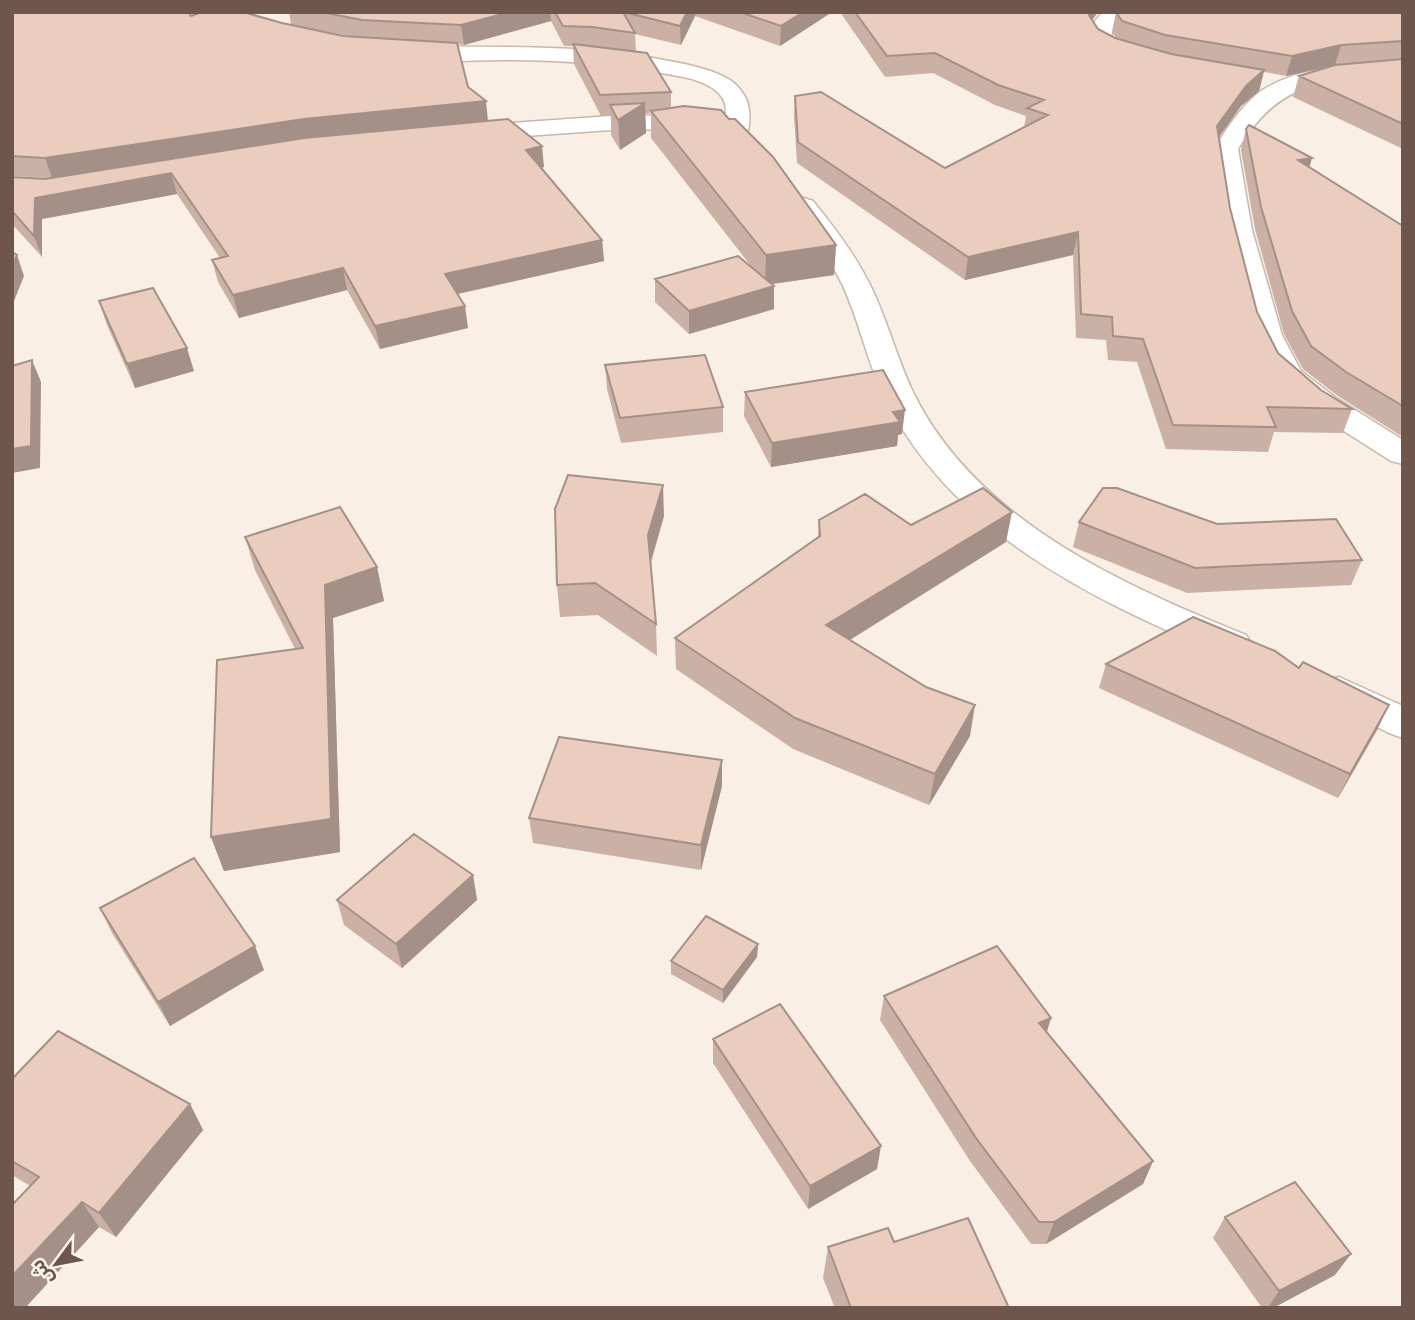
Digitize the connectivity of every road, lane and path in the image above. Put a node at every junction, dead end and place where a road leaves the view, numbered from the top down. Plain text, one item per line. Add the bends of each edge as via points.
1 (1114, 12) edge
2 (386, 50) edge
3 (1158, 62) edge
4 (1403, 69) edge
5 (1254, 81) edge
6 (1287, 86) junction
7 (435, 135) edge
8 (790, 186) edge
9 (1403, 454) edge
10 (1261, 655) edge
11 (1320, 680) edge
12 (1403, 723) edge

1 - 3 street via 1099,27 1103,44
2 - 7 street via 593,55 655,64 724,86 737,102 746,140 702,124 636,122
4 - 6 street via 1323,77
5 - 6 street
6 - 9 street via 1268,96 1226,149 1239,230 1256,282 1266,335 1288,376
8 - 10 street via 844,261 870,317 884,365 942,463 1010,526 1073,566 1188,625
11 - 12 street

